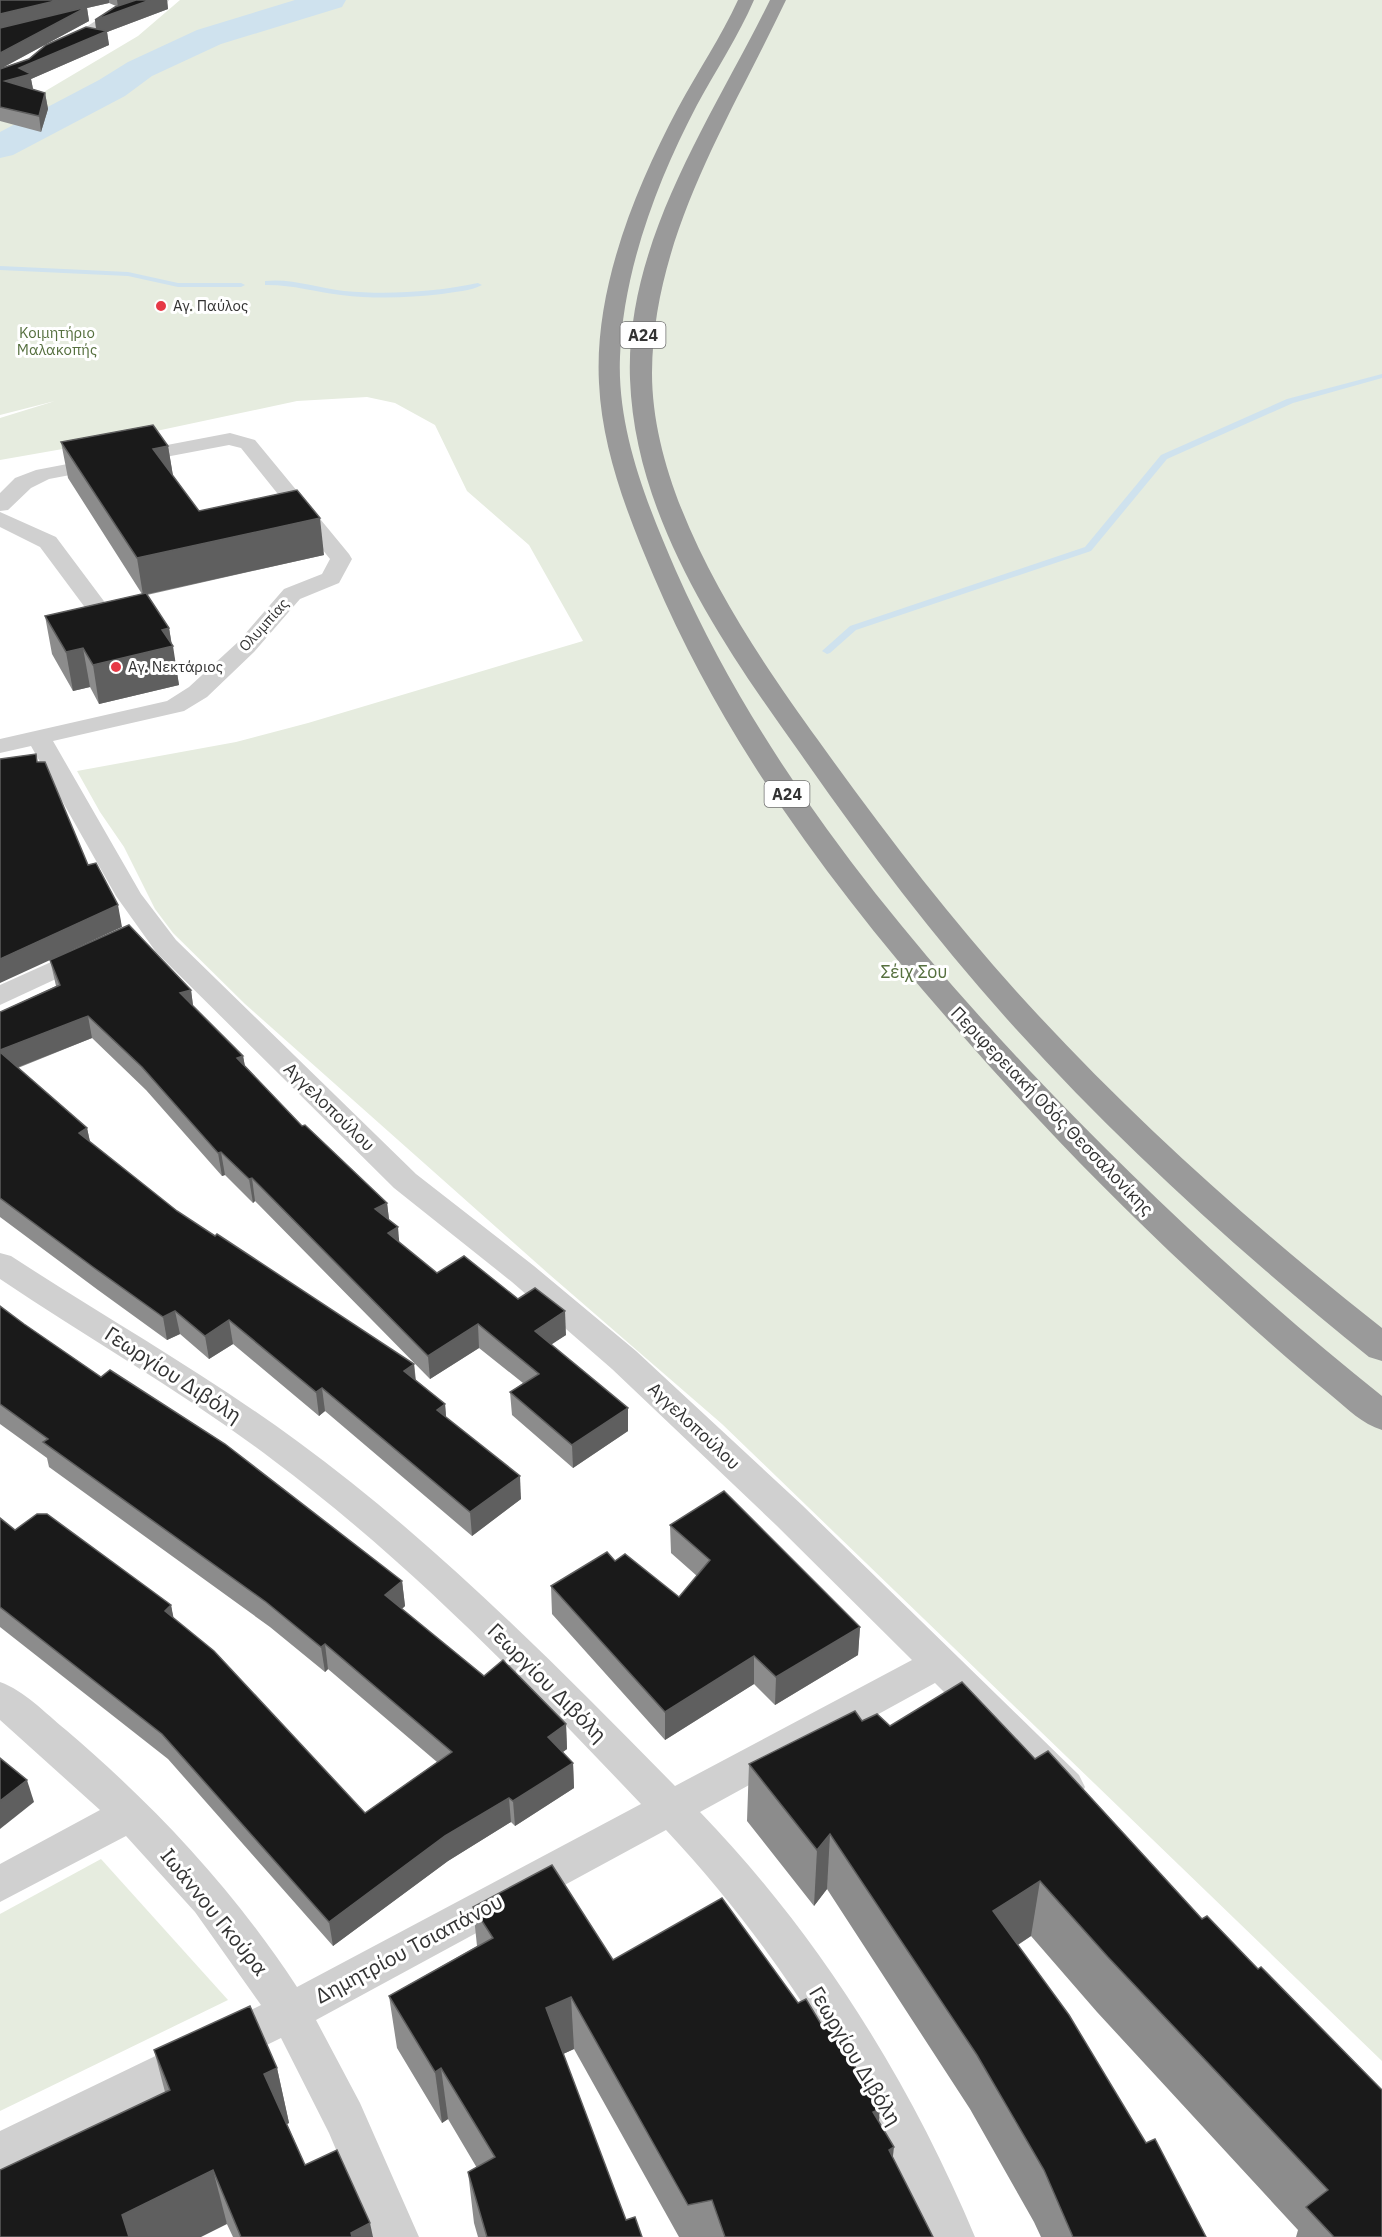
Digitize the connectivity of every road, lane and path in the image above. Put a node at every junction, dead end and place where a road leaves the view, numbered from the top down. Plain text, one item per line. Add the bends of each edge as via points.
1 (162, 0) edge
2 (746, 0) edge
3 (778, 0) edge
4 (140, 2) edge
5 (81, 16) edge
6 (0, 57) edge
7 (25, 69) junction
8 (0, 77) edge
9 (0, 505) edge
10 (0, 519) edge
11 (109, 624) edge
12 (39, 738) junction
13 (0, 746) edge
14 (132, 934) junction
15 (0, 996) edge
16 (0, 1264) edge
17 (1382, 1348) edge
18 (1382, 1416) edge
19 (938, 1664) junction
20 (0, 1698) edge
21 (1083, 1804) edge
22 (671, 1809) junction
23 (130, 1814) junction
24 (0, 1884) edge
25 (289, 2013) junction
26 (0, 2154) edge
27 (396, 2237) edge
28 (952, 2237) edge

1 - 4 street
2 - 18 highway, Περιφερειακή Οδός Θεσσαλονίκης / Α24 via 687,107 659,168 630,253 610,335 612,419 619,448 678,607 730,706 767,764 859,893 951,1005 1114,1181 1219,1280
3 - 17 highway, Α24 via 697,160 665,234 643,333 644,411 658,476 711,599 782,711 880,847 993,984 1101,1098 1260,1249
4 - 5 street
4 - 7 street via 42,55
6 - 7 street
7 - 8 street
9 - 12 street, Ολυμπίας via 23,483 43,474 212,441 238,441 248,444 341,560 332,578 299,590 285,600 246,647 183,702 160,711
10 - 11 street via 48,542
12 - 13 street, Ολυμπίας
12 - 14 street, Αγγελοπούλου via 129,896
14 - 15 street
14 - 19 street, Αγγελοπούλου via 405,1180 624,1360 789,1515
16 - 22 street, Γεωργίου Διβόλη via 221,1406 344,1497 547,1679
19 - 21 street, Αγγελοπούλου
19 - 22 street, Δημητρίου Τσιαπάνου
20 - 23 street, Ιωάννου Γκούρα via 78,1763
22 - 25 street, Δημητρίου Τσιαπάνου
22 - 28 street, Γεωργίου Διβόλη via 743,1887 798,1961 892,2115
23 - 24 street
23 - 25 street, Ιωάννου Γκούρα via 228,1922
25 - 26 street, Δημητρίου Τσιαπάνου
25 - 27 street, Ιωάννου Γκούρα via 345,2117

